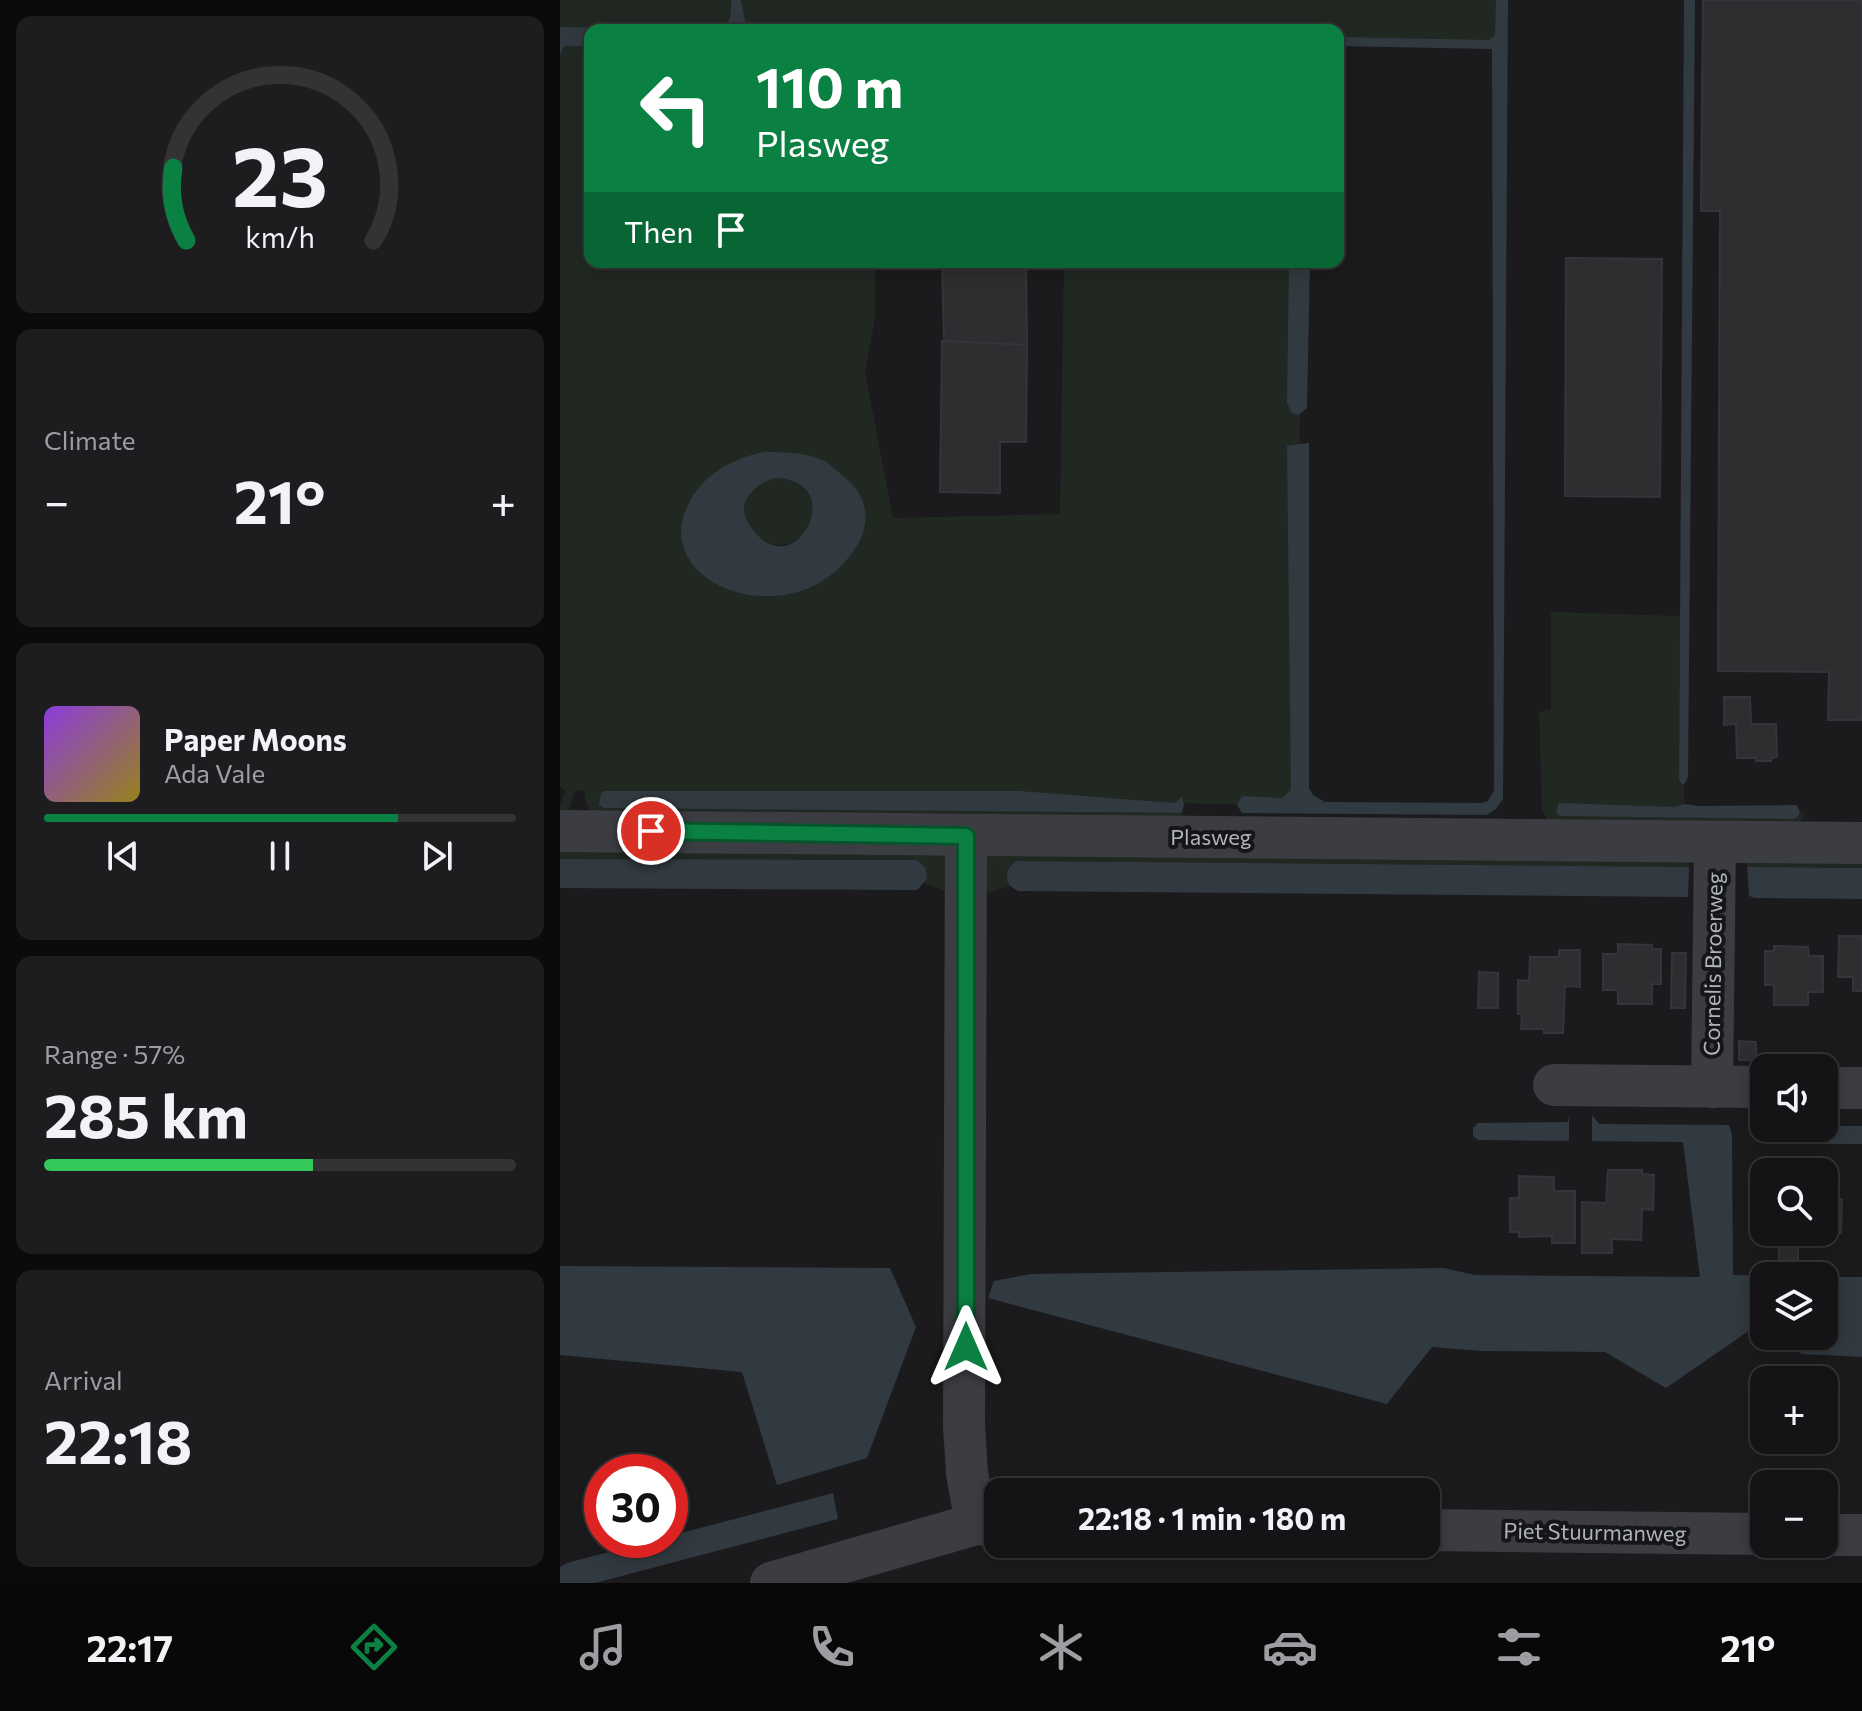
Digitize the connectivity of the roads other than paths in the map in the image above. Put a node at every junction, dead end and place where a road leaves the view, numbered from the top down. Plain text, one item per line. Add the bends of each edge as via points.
1 (560, 831) edge
2 (966, 836) junction
3 (1715, 842) junction
4 (1862, 843) edge
5 (1554, 1085) dead end
6 (1712, 1087) junction
7 (1750, 1087) edge
8 (1838, 1088) edge
9 (1862, 1088) edge
10 (984, 1516) edge
11 (984, 1525) edge
12 (1440, 1530) edge
13 (1750, 1534) edge
14 (1838, 1535) edge
15 (1862, 1535) edge
16 (771, 1583) edge

1 - 2 street, Plasweg
2 - 3 street, Plasweg
2 - 10 street via 964,1426 967,1473
3 - 4 street, Plasweg
3 - 6 street, Cornelis Broerweg
5 - 6 street, Cornelis Broerweg
6 - 7 street, Cornelis Broerweg
8 - 9 street
11 - 16 street
12 - 13 street, Piet Stuurmanweg
14 - 15 street

